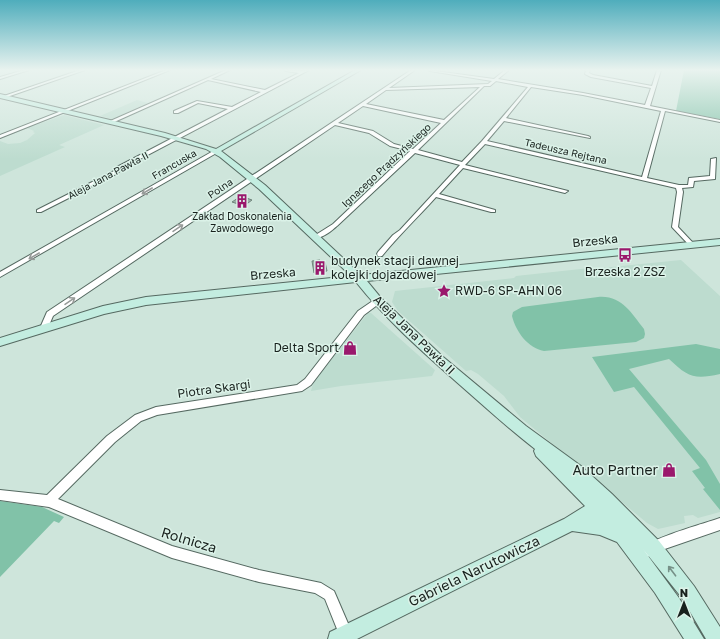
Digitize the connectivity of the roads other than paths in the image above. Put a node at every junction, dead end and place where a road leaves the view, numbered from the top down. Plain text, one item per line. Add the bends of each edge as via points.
1 (19, 100) edge
2 (93, 100) edge
3 (160, 100) edge
4 (252, 100) edge
5 (306, 100) edge
6 (368, 100) edge
7 (468, 100) edge
8 (518, 100) edge
9 (609, 100) edge
10 (649, 100) edge
11 (362, 104) junction
12 (647, 107) junction
13 (233, 110) junction
14 (663, 110) junction
15 (65, 111) junction
16 (176, 112) dead end
17 (502, 119) junction
18 (720, 121) edge
19 (110, 122) junction
20 (445, 122) junction
21 (334, 123) junction
22 (0, 137) edge
23 (588, 137) dead end
24 (177, 138) junction
25 (484, 142) junction
26 (217, 151) junction
27 (415, 151) junction
28 (714, 159) dead end
29 (462, 165) junction
30 (252, 178) junction
31 (644, 178) junction
32 (679, 187) junction
33 (565, 191) dead end
34 (435, 195) junction
35 (39, 211) dead end
36 (493, 211) dead end
37 (316, 237) junction
38 (720, 242) edge
39 (692, 245) junction
40 (380, 254) dead end
41 (0, 275) edge
42 (359, 278) junction
43 (377, 302) junction
44 (44, 328) junction
45 (0, 342) edge
46 (0, 495) edge
47 (49, 501) junction
48 (602, 503) junction
49 (570, 523) junction
50 (720, 524) edge
51 (623, 537) junction
52 (653, 547) junction
53 (639, 556) junction
54 (342, 637) edge
55 (695, 639) edge
56 (717, 639) edge

1 - 15 street, Aleja Jana Pawła II
2 - 15 street
3 - 19 street
4 - 13 street
5 - 26 street, Francuska
6 - 11 street, Polna
7 - 20 street, Ignacego Prądzyńskiego
8 - 17 street
9 - 12 street
10 - 12 street
11 - 20 street
11 - 21 street, Polna
12 - 14 street
13 - 16 street via 197,102
13 - 24 street
14 - 18 street
14 - 31 street
15 - 19 street, Aleja Jana Pawła II
15 - 22 street
17 - 23 street
17 - 25 street
19 - 24 street, Aleja Jana Pawła II
20 - 27 street, Ignacego Prądzyńskiego
21 - 27 street via 371,132 392,145
21 - 30 street, Polna
24 - 26 street, Aleja Jana Pawła II
24 - 35 street, Aleja Jana Pawła II
25 - 29 street
25 - 31 street, Tadeusza Rejtana
26 - 30 street, Aleja Jana Pawła II
26 -> 41 street, Francuska
27 - 29 street
27 - 37 street, Ignacego Prądzyńskiego via 335,225
28 - 32 street via 713,178 691,179 691,186
29 - 33 street
29 - 34 street
30 - 37 street, Aleja Jana Pawła II
44 -> 30 street, Polna via 50,314
31 - 32 street, Tadeusza Rejtana
32 - 39 street via 675,227
34 - 36 street
34 - 40 street
37 - 42 street, Aleja Jana Pawła II
38 - 39 street, Brzeska
39 - 42 street, Brzeska
42 - 43 street, Aleja Jana Pawła II
42 - 44 street, Brzeska via 146,301 103,310
43 - 47 street, Piotra Skargi via 361,313 308,382 299,388 156,411 138,418 111,439
43 - 48 street, Aleja Jana Pawła II via 438,359 521,430 552,464
44 - 45 street, Brzeska
46 - 47 street, Rolnicza
47 - 54 street, Rolnicza via 172,552 258,576 317,587 330,595
48 - 49 street, Gabriela Narutowicza
48 - 51 street, Aleja Jana Pawła II
48 - 52 street, Aleja Jana Pawła II
49 - 51 street via 592,525
49 - 54 street, Gabriela Narutowicza
50 - 52 street
51 - 53 street, Aleja Jana Pawła II
52 - 53 street
56 -> 52 street, Aleja Jana Pawła II via 688,592
53 - 55 street, Aleja Jana Pawła II via 669,596

